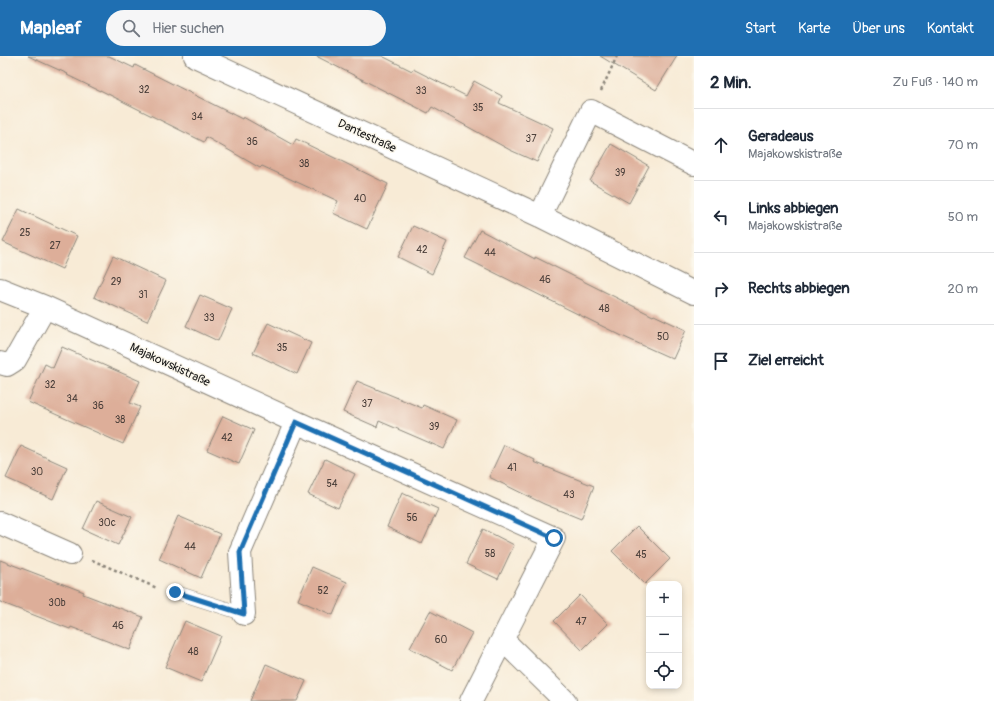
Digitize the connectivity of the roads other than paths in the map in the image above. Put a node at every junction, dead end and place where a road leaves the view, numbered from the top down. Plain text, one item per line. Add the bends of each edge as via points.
1 (195, 56) edge
2 (694, 164) edge
3 (540, 216) junction
4 (0, 289) edge
5 (694, 293) edge
6 (45, 307) junction
7 (0, 363) edge
8 (296, 422) junction
9 (0, 523) edge
10 (70, 554) road end
11 (175, 592) road end
12 (244, 614) joint
13 (503, 640) junction
14 (471, 701) edge
15 (565, 701) edge

1 - 3 street, Dantestraße
2 - 3 street via 591,111
3 - 5 street, Dantestraße
4 - 6 street, Majakowskistraße
6 - 7 street via 15,360 6,365
6 - 8 street, Majakowskistraße
8 - 12 street via 240,552
8 - 13 street, Majakowskistraße via 554,538
9 - 10 street
11 - 12 lane
13 - 14 street, Majakowskistraße
13 - 15 street

